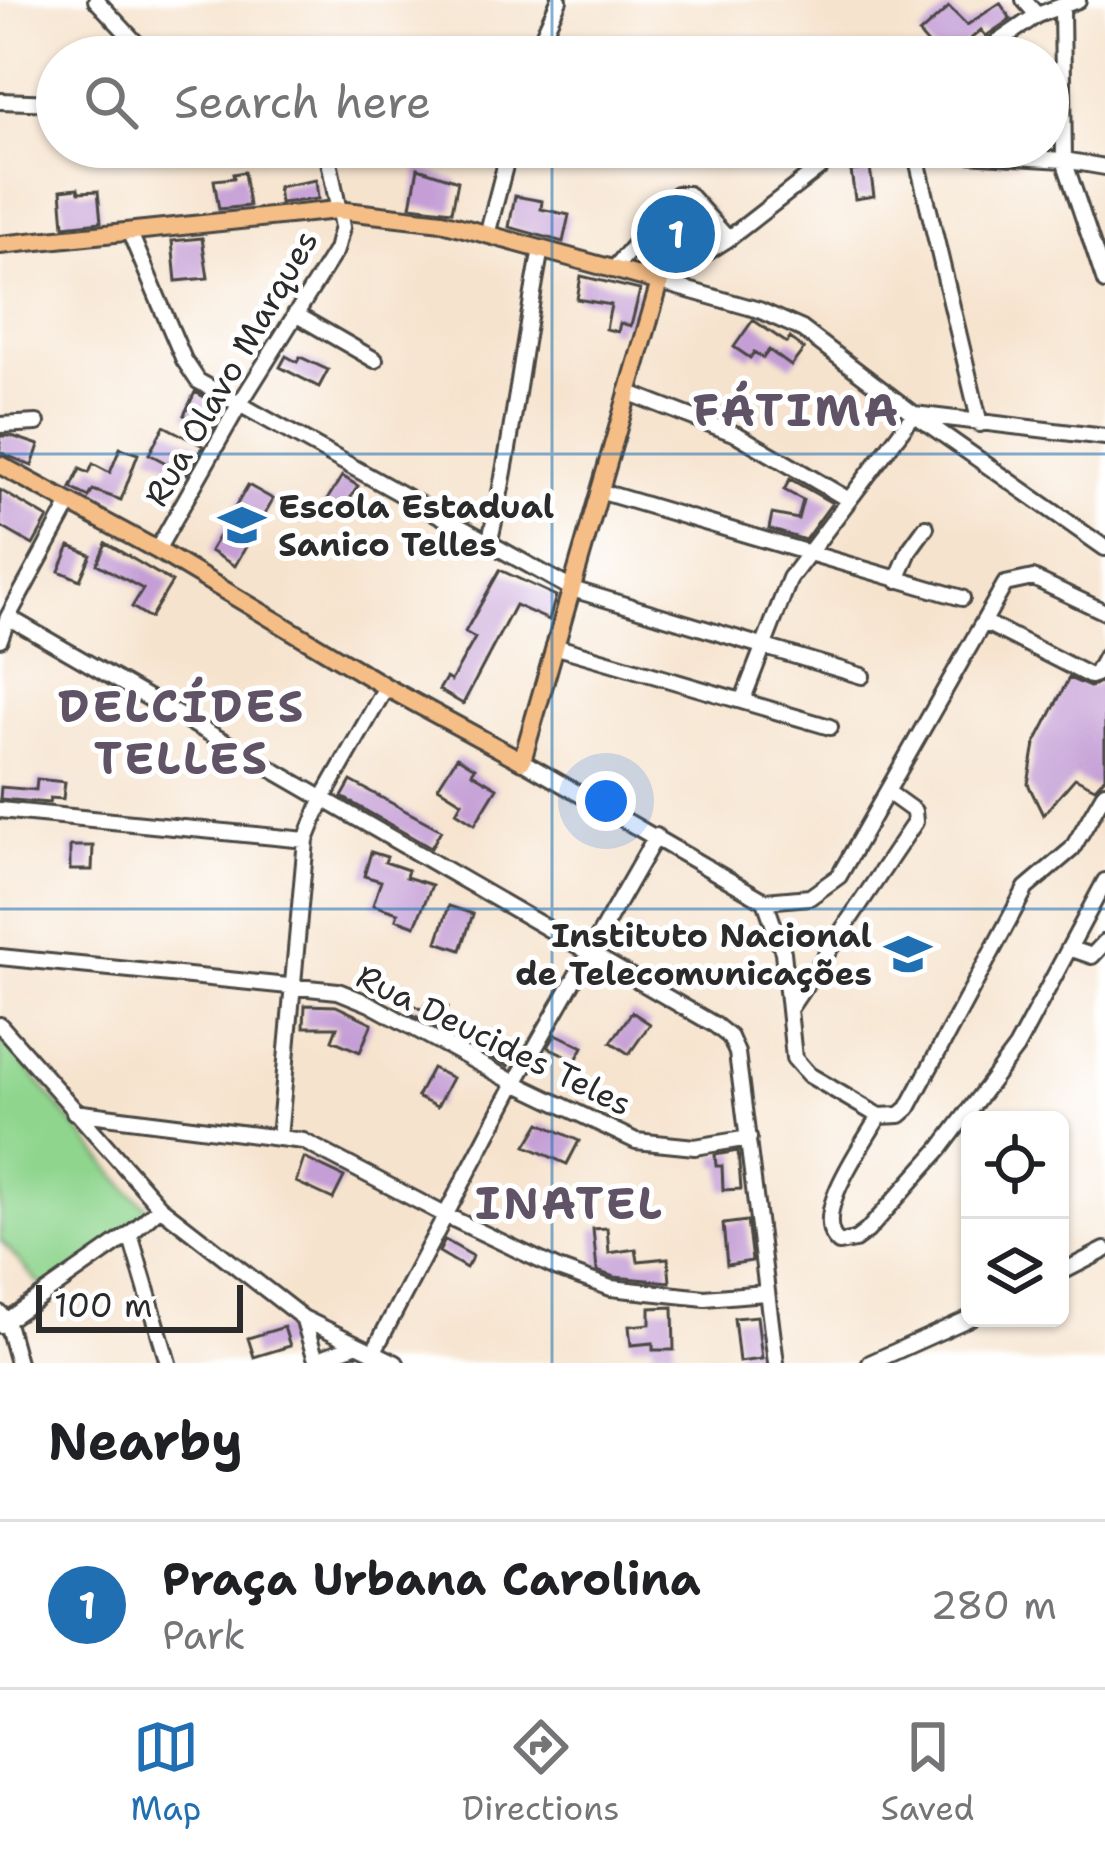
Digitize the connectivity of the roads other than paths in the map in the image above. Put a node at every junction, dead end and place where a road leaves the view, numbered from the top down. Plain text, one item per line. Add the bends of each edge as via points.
1 (96, 0) edge
2 (559, 0) edge
3 (1024, 0) edge
4 (1078, 0) edge
5 (1062, 8) junction
6 (1037, 15) junction
7 (130, 36) edge
8 (543, 36) edge
9 (1006, 36) edge
10 (1062, 36) edge
11 (0, 101) edge
12 (36, 102) edge
13 (1069, 161) edge
14 (1105, 167) edge
15 (330, 168) edge
16 (505, 168) edge
17 (819, 168) edge
18 (919, 168) edge
19 (1067, 168) edge
20 (337, 210) junction
21 (130, 233) junction
22 (487, 235) junction
23 (728, 239) junction
24 (0, 245) edge
25 (541, 249) junction
26 (613, 270) junction
27 (660, 282) junction
28 (1105, 282) edge
29 (295, 314) junction
30 (375, 360) dead end
31 (627, 392) junction
32 (239, 405) junction
33 (914, 414) junction
34 (38, 423) dead end
35 (980, 424) junction
36 (0, 425) edge
37 (1105, 437) edge
38 (2, 470) edge
39 (599, 491) junction
40 (849, 500) junction
41 (69, 505) junction
42 (926, 527) dead end
43 (489, 544) junction
44 (1105, 548) edge
45 (158, 550) junction
46 (809, 554) junction
47 (897, 580) junction
48 (572, 589) junction
49 (962, 598) dead end
50 (1105, 612) edge
51 (8, 617) junction
52 (984, 622) junction
53 (0, 639) edge
54 (761, 644) junction
55 (554, 646) junction
56 (1105, 657) edge
57 (862, 676) dead end
58 (386, 686) junction
59 (743, 699) junction
60 (830, 727) dead end
61 (521, 761) junction
62 (1105, 792) edge
63 (889, 793) junction
64 (323, 798) junction
65 (0, 810) edge
66 (656, 836) junction
67 (306, 840) junction
68 (838, 876) junction
69 (1105, 881) edge
70 (864, 894) junction
71 (765, 901) junction
72 (1105, 942) edge
73 (1070, 948) junction
74 (589, 956) junction
75 (0, 957) edge
76 (292, 988) junction
77 (790, 1008) junction
78 (0, 1025) edge
79 (514, 1083) junction
80 (74, 1112) junction
81 (879, 1116) junction
82 (279, 1138) junction
83 (749, 1138) junction
84 (160, 1207) junction
85 (445, 1215) junction
86 (130, 1234) junction
87 (1105, 1250) edge
88 (1069, 1268) edge
89 (765, 1293) junction
90 (303, 1318) junction
91 (2, 1320) edge
92 (961, 1322) edge
93 (355, 1345) junction
94 (373, 1353) junction
95 (317, 1361) edge
96 (18, 1363) edge
97 (168, 1363) edge
98 (396, 1363) edge
99 (776, 1363) edge
100 (869, 1363) edge

1 - 7 street
2 - 8 street
3 - 6 street
4 - 5 street
5 - 6 street
5 - 10 street
6 - 9 street
11 - 12 street
13 - 14 street
15 - 20 street
16 - 22 street
17 - 23 street
18 - 35 street
19 - 28 street
20 - 21 main road
20 - 22 main road via 422,218
20 - 29 street, Rua Olavo Marques via 336,250
21 - 24 main road
21 - 32 street via 184,360 198,381
22 - 25 main road
23 - 26 street via 688,194 677,194
23 - 27 street
25 - 26 main road
25 - 43 street
26 - 27 main road
27 - 31 main road
27 - 33 street via 802,329
29 - 30 street
29 - 32 street, Rua Olavo Marques
31 - 39 main road
31 - 40 street via 738,434
32 - 43 street
32 - 45 street, Rua Olavo Marques
33 - 35 street
33 - 40 street
33 - 44 street
34 - 36 street
35 - 37 street
38 - 41 main road
39 - 46 street
39 - 48 main road
40 - 46 street
41 - 45 main road
41 - 51 street
42 - 47 street
43 - 48 street
45 - 58 main road
46 - 47 street
46 - 54 street
47 - 49 street
48 - 54 street
48 - 55 main road
50 - 52 street via 1023,578 1005,584
51 - 53 street
51 - 64 street
52 - 56 street via 1090,676
52 - 63 street
54 - 57 street
54 - 59 street
55 - 59 street
55 - 61 main road
58 - 61 main road
58 - 64 street
59 - 60 street
61 - 66 street
62 - 81 street via 1072,849 1026,888 908,1108
63 - 68 street
63 - 70 street via 914,811 915,822
64 - 67 street
64 - 74 street
65 - 67 street
66 - 71 street
66 - 74 street
67 - 76 street
68 - 70 street
68 - 71 street via 810,897
69 - 73 street
70 - 77 street
71 - 77 street
72 - 73 street via 1092,956
73 - 81 street via 970,1113 867,1231 839,1243 829,1228 830,1206
74 - 79 street
74 - 83 street via 730,1037
75 - 76 street, Rua Deucides Teles
76 - 79 street, Rua Deucides Teles via 338,991 370,1004
76 - 82 street
77 - 81 street via 790,1045 800,1067
78 - 80 street
79 - 83 street, Rua Deucides Teles via 636,1141 695,1147
79 - 85 street
80 - 82 street
80 - 84 street
82 - 85 street via 303,1142
83 - 89 street
84 - 86 street
84 - 90 street
85 - 89 street via 611,1288 705,1298
85 - 94 street
86 - 91 street
86 - 97 street
87 - 88 street
89 - 99 street
90 - 93 street
90 - 95 street
91 - 96 street
92 - 100 street
93 - 94 street
93 - 95 street
94 - 98 street

